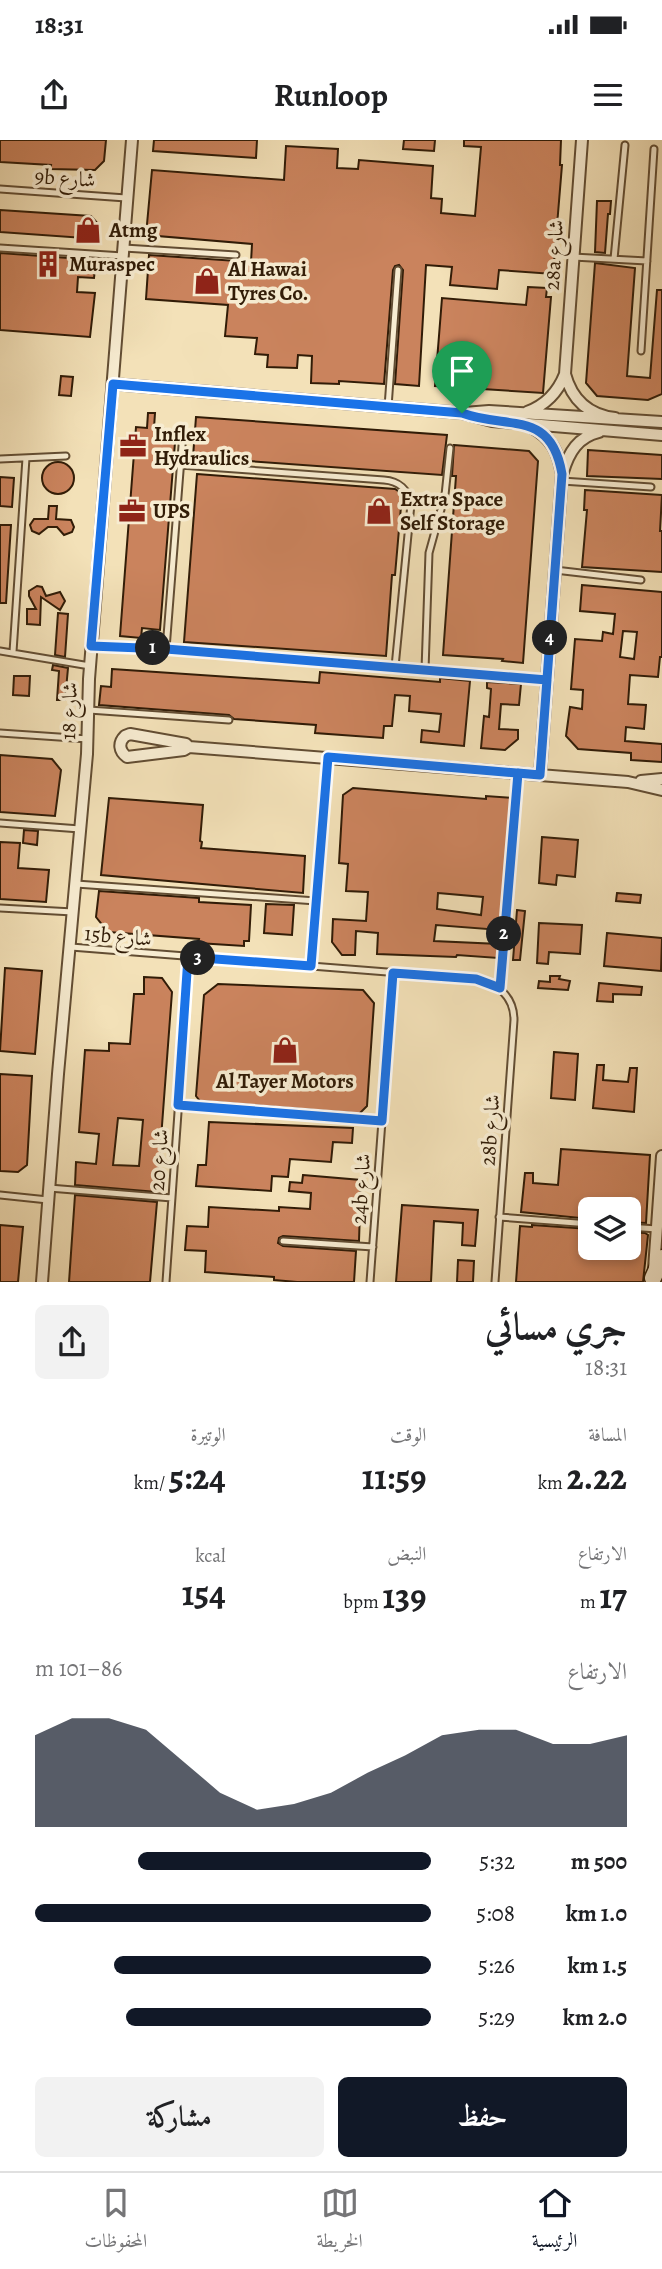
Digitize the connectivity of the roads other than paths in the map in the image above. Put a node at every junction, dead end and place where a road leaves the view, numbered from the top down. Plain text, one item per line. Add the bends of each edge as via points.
1 (132, 140) edge
2 (582, 140) edge
3 (625, 145) dead end
4 (654, 149) dead end
5 (0, 189) edge
6 (128, 198) junction
7 (0, 248) edge
8 (124, 252) junction
9 (236, 255) dead end
10 (573, 257) junction
11 (614, 259) junction
12 (647, 261) junction
13 (398, 270) dead end
14 (641, 351) dead end
15 (565, 374) junction
16 (113, 384) junction
17 (388, 407) junction
18 (615, 418) junction
19 (523, 419) junction
20 (662, 422) edge
21 (608, 430) junction
22 (183, 433) dead end
23 (662, 435) edge
24 (450, 449) dead end
25 (66, 456) dead end
26 (26, 458) junction
27 (0, 459) edge
28 (180, 465) junction
29 (562, 478) junction
30 (651, 487) dead end
31 (555, 570) junction
32 (641, 580) dead end
33 (91, 646) junction
34 (166, 649) junction
35 (0, 650) edge
36 (13, 652) junction
37 (90, 666) junction
38 (395, 667) junction
39 (425, 670) junction
40 (547, 680) junction
41 (88, 710) junction
42 (229, 720) dead end
43 (0, 733) edge
44 (88, 739) junction
45 (190, 747) junction
46 (328, 757) junction
47 (540, 775) junction
48 (662, 779) edge
49 (628, 782) junction
50 (662, 790) edge
51 (0, 823) edge
52 (80, 829) junction
53 (76, 884) junction
54 (316, 901) junction
55 (0, 908) edge
56 (74, 912) junction
57 (71, 947) junction
58 (188, 957) junction
59 (311, 966) junction
60 (393, 973) junction
61 (498, 987) joint
62 (178, 1105) junction
63 (382, 1121) junction
64 (662, 1156) edge
65 (49, 1194) junction
66 (0, 1195) edge
67 (172, 1198) junction
68 (499, 1217) junction
69 (578, 1223) edge
70 (641, 1228) edge
71 (657, 1229) junction
72 (283, 1241) dead end
73 (373, 1247) junction
74 (662, 1258) edge
75 (653, 1280) edge
76 (42, 1282) edge
77 (166, 1282) edge
78 (370, 1282) edge
79 (495, 1282) edge

1 - 6 street, شارع 18
2 - 10 street, 28a شارع
3 - 11 lane
4 - 12 lane
5 - 6 lane, 9b شارع
6 - 8 street, شارع 18
7 - 8 lane
8 - 9 lane
8 - 16 street, شارع 18
10 - 11 lane
10 - 15 street, 28a شارع
11 - 12 lane
12 - 14 lane
13 - 17 lane
15 - 18 street via 578,401 595,413
15 - 19 street via 552,396
16 - 17 street
16 - 33 street, شارع 18
17 - 19 street via 462,413 485,420
18 - 19 street
18 - 20 street
19 - 21 street
19 - 29 street via 550,440 558,453
21 - 23 street
21 - 29 street via 579,441 569,454
22 - 28 lane
24 - 39 lane via 445,495 429,554
25 - 26 lane
26 - 27 lane
26 - 36 lane
28 - 34 lane
28 - 38 lane via 384,480 404,489 411,504
29 - 30 lane
29 - 31 street
31 - 32 lane
31 - 40 street
33 - 34 lane
33 - 37 street, شارع 18
34 - 38 lane
35 - 36 lane
36 - 37 lane
37 - 41 street, شارع 18
38 - 39 lane
39 - 40 lane
40 - 47 street
41 - 42 lane
41 - 44 street, شارع 18
43 - 44 lane
44 - 52 street, شارع 18
45 - 45 street via 130,734 120,744 123,754 133,757
45 - 46 street
46 - 47 street
46 - 54 lane
47 - 49 street
48 - 49 street
49 - 50 street
51 - 52 lane
52 - 53 street, شارع 18
53 - 54 lane
53 - 56 street, شارع 18
54 - 59 lane
55 - 56 lane
56 - 57 street, شارع 18
57 - 58 lane, 15b شارع
57 - 65 street, شارع 18
58 - 59 lane, 15b شارع
58 - 62 lane, شارع 20
59 - 60 lane, 15b شارع
60 - 61 lane, 15b شارع via 476,979
60 - 63 lane, 24b شارع
61 - 68 lane, 28b شارع via 508,997 514,1014
62 - 63 lane
62 - 67 lane, شارع 20
63 - 73 lane, 24b شارع
64 - 71 street
65 - 66 lane
65 - 67 lane
65 - 76 street, شارع 18
67 - 77 lane, شارع 20
68 - 69 lane
68 - 79 lane, 28b شارع
70 - 71 lane
71 - 75 street
72 - 73 lane
73 - 78 lane, 24b شارع
74 - 75 main road

